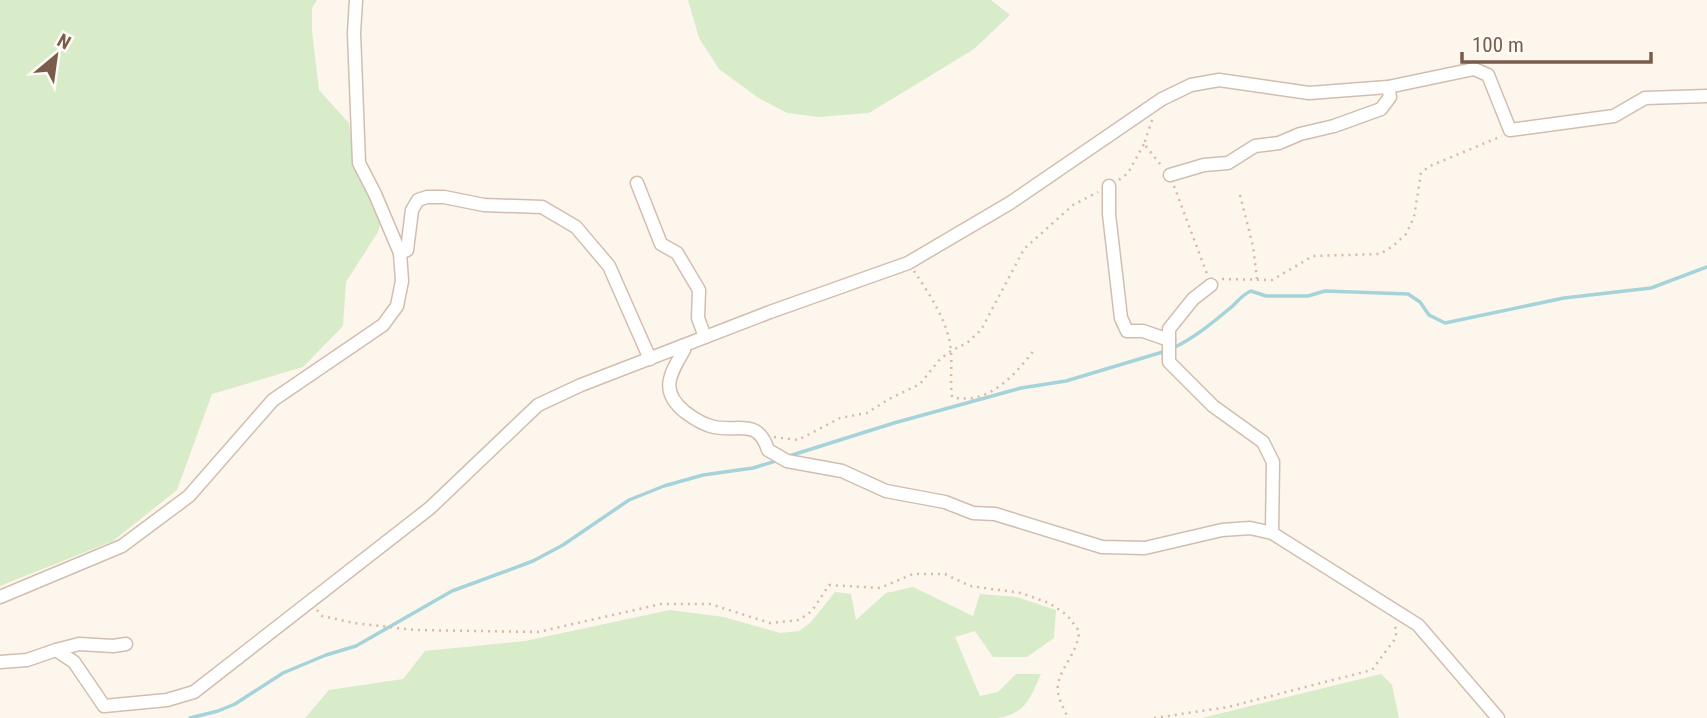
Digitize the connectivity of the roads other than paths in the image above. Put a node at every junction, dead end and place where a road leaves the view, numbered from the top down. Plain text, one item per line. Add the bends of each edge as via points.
1 (356, 0) edge
2 (1388, 88) junction
3 (1707, 96) edge
4 (1170, 175) road end
5 (637, 183) dead end
6 (1110, 186) road end
7 (400, 253) junction
8 (1211, 285) road end
9 (705, 337) junction
10 (1169, 340) junction
11 (682, 346) junction
12 (650, 359) junction
13 (1272, 533) junction
14 (0, 597) edge
15 (127, 644) dead end
16 (56, 650) junction
17 (0, 662) edge
18 (1498, 718) edge

1 - 7 street via 359,163
2 - 3 street via 1474,69 1488,75 1510,130 1614,116 1645,98
2 - 4 street via 1390,97 1381,109 1279,143 1255,146 1228,163
2 - 9 street via 1309,93 1219,80 1191,85 1162,99 1010,203 908,263
5 - 9 street via 661,244 677,253 699,290 698,318
6 - 10 street via 1121,318 1127,331
7 - 12 street via 407,250 412,211 418,200 427,197 541,207 576,227 609,266
7 - 14 street via 402,281 397,306 383,325 273,400 190,496 122,547
8 - 10 street via 1169,329
9 - 11 street
10 - 13 street via 1169,362 1213,406 1263,442 1273,462
11 - 12 street
11 - 13 street via 670,374 669,389 676,404 713,427 758,432 768,450 788,461 842,471 886,491 945,502 973,513 995,514 1102,547 1145,548 1222,530 1250,528
12 - 16 street via 538,405 430,508 194,692 167,700 104,706 74,662
13 - 18 street via 1418,625
15 - 16 street via 79,644
16 - 17 street via 27,660

